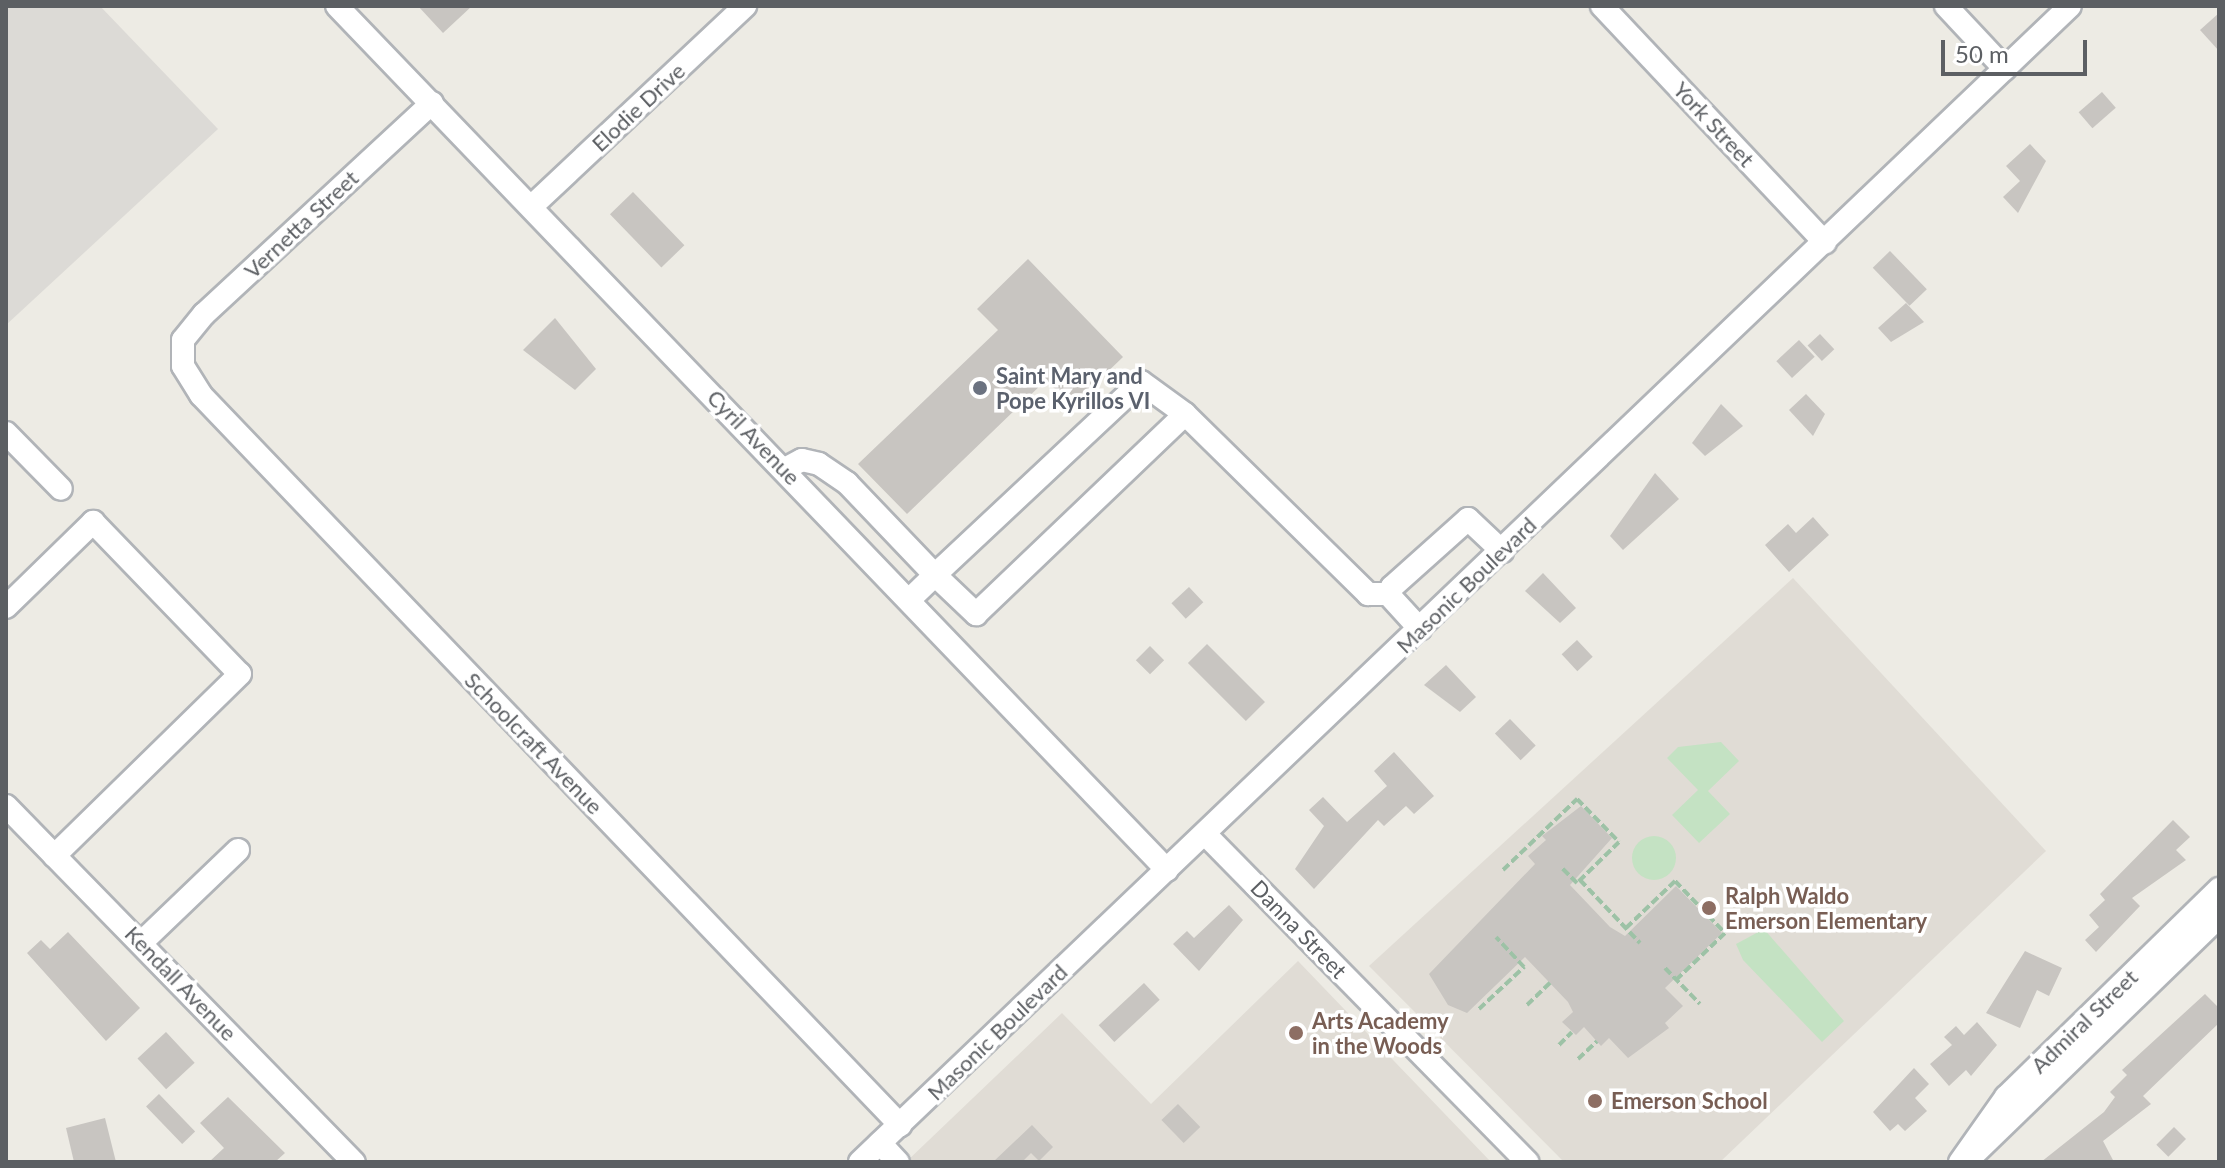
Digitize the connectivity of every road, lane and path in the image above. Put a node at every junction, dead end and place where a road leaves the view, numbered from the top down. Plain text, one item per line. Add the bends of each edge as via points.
1 (337, 6) edge
2 (745, 6) edge
3 (1602, 6) edge
4 (1946, 6) edge
5 (2070, 6) edge
6 (2005, 69) junction
7 (432, 103) junction
8 (531, 207) junction
9 (1825, 243) junction
10 (180, 353) joint
11 (1185, 414) junction
12 (6, 433) edge
13 (785, 469) junction
14 (61, 489) dead end
15 (1502, 551) junction
16 (935, 575) junction
17 (1388, 594) junction
18 (911, 598) junction
19 (6, 607) edge
20 (1420, 629) junction
21 (6, 806) edge
22 (1205, 834) junction
23 (238, 850) dead end
24 (54, 856) junction
25 (1561, 867) dead end
26 (1167, 870) junction
27 (1503, 870) dead end
28 (1580, 880) junction
29 (2219, 889) edge
30 (2219, 917) edge
31 (1626, 928) junction
32 (1496, 937) dead end
33 (142, 942) junction
34 (1640, 943) dead end
35 (1665, 968) dead end
36 (1676, 980) junction
37 (1550, 983) dead end
38 (1700, 1004) dead end
39 (1527, 1005) dead end
40 (1479, 1009) dead end
41 (1572, 1032) dead end
42 (1597, 1041) dead end
43 (1559, 1045) dead end
44 (1578, 1059) dead end
45 (900, 1125) junction
46 (880, 1143) junction
47 (354, 1162) edge
48 (860, 1162) edge
49 (898, 1162) edge
50 (1527, 1162) edge
51 (1963, 1162) edge

1 - 7 street, Cyril Avenue
2 - 8 street, Elodie Drive
3 - 9 street, York Street
4 - 6 street
5 - 6 street, Masonic Boulevard
6 - 9 street, Masonic Boulevard
7 - 8 street, Cyril Avenue
7 - 10 street, Vernetta Street via 204,314
8 - 13 street, Cyril Avenue
9 - 15 street, Masonic Boulevard
10 - 45 street, Schoolcraft Avenue via 201,395
11 - 16 street via 1141,382
11 - 16 street via 976,614
11 - 17 street via 1368,594
12 - 14 street
13 - 16 street via 810,462 847,483
13 - 18 street, Cyril Avenue
15 - 17 street via 1468,519
15 - 20 street, Masonic Boulevard
16 - 18 street
17 - 20 street
18 - 26 street, Cyril Avenue
19 - 24 street via 93,522 240,674
20 - 22 street, Masonic Boulevard
21 - 24 street, Kendall Avenue
22 - 26 street, Masonic Boulevard
22 - 50 street, Danna Street
23 - 33 street
24 - 33 street, Kendall Avenue
25 - 28 path
26 - 45 street, Masonic Boulevard
27 - 28 path via 1577,799 1619,842
28 - 31 path
29 - 51 street, Admiral Street via 2006,1097
30 - 51 street, Admiral Street
31 - 34 path
31 - 36 path via 1675,881 1725,933
32 - 40 path via 1524,967
33 - 47 street, Kendall Avenue
35 - 36 path
36 - 38 path
37 - 39 path
41 - 43 path
42 - 44 path
45 - 46 street, Masonic Boulevard
46 - 48 street, Masonic Boulevard
46 - 49 street

